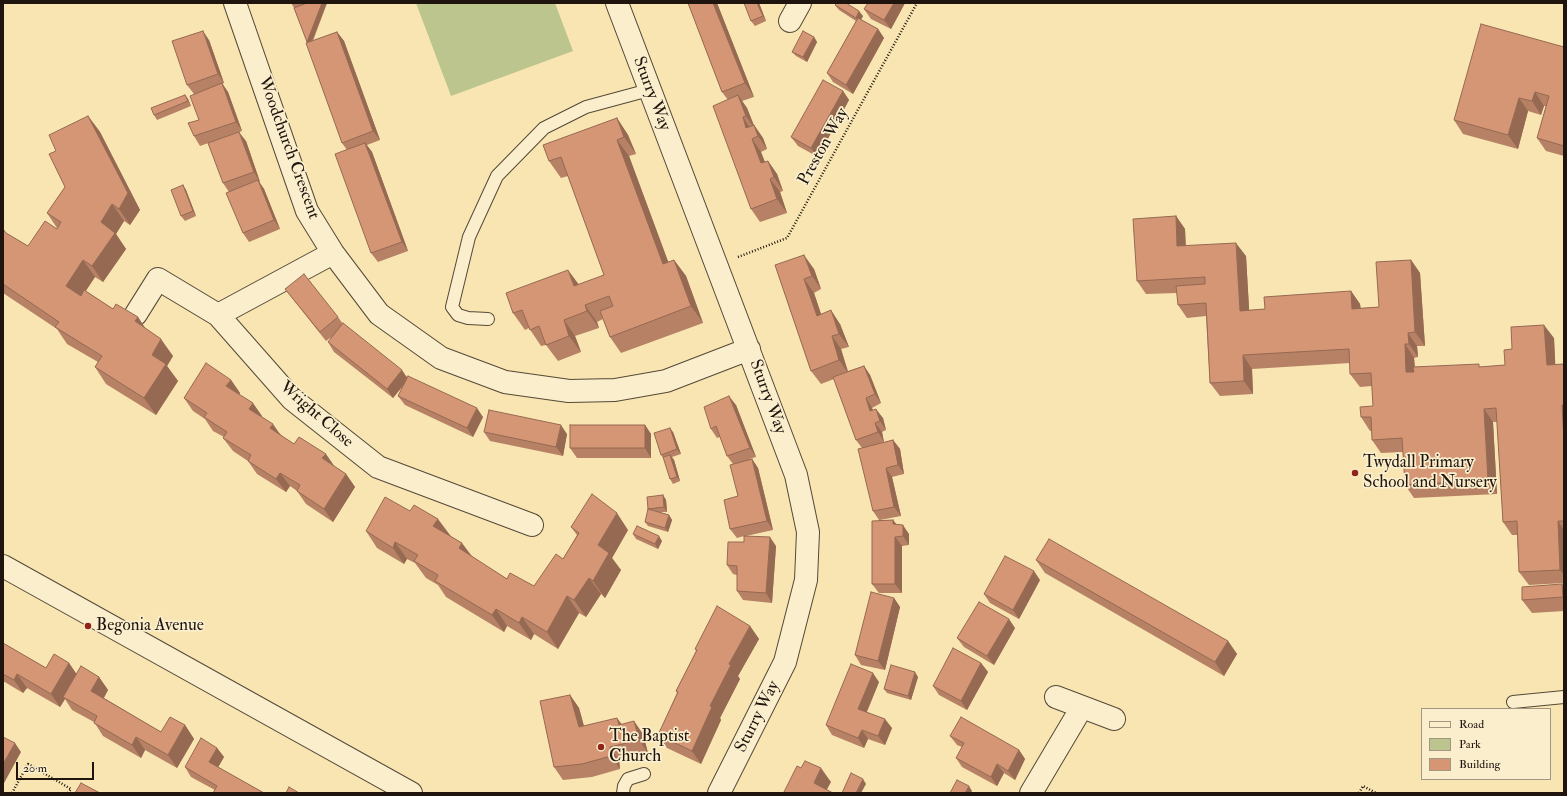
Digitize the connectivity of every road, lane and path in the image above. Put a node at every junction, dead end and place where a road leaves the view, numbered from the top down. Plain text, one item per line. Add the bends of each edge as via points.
1 (235, 3) edge
2 (617, 3) edge
3 (918, 3) edge
4 (649, 90) junction
5 (333, 253) junction
6 (718, 266) junction
7 (136, 314) edge
8 (218, 315) junction
9 (488, 319) dead end
10 (749, 349) junction
11 (532, 524) dead end
12 (3, 566) edge
13 (1056, 697) dead end
14 (1564, 697) edge
15 (1513, 702) dead end
16 (1082, 707) junction
17 (1114, 719) dead end
18 (644, 774) dead end
19 (12, 793) edge
20 (68, 793) edge
21 (411, 793) edge
22 (623, 793) edge
23 (719, 793) edge
24 (1031, 793) edge
25 (1359, 793) edge
26 (1376, 793) edge

1 - 5 street, Woodchurch Crescent via 307,211
2 - 4 street, Sturry Way
3 - 6 path, Preston Way via 787,238
4 - 6 street, Sturry Way
4 - 9 lane via 586,107 544,128 497,176 469,237 452,307 458,315
5 - 8 street
5 - 10 street, Woodchurch Crescent via 379,314 441,358 505,382 569,391 615,390 666,381
6 - 10 street, Sturry Way
7 - 8 street, Wright Close via 158,279
8 - 11 street, Wright Close via 292,399 378,467
10 - 23 street, Sturry Way via 796,475 808,532 806,580 785,662
12 - 21 street
13 - 16 street
14 - 15 lane
16 - 17 street
16 - 24 street
18 - 22 lane via 628,779
19 - 20 path via 28,764 71,789
25 - 26 path via 1363,786

